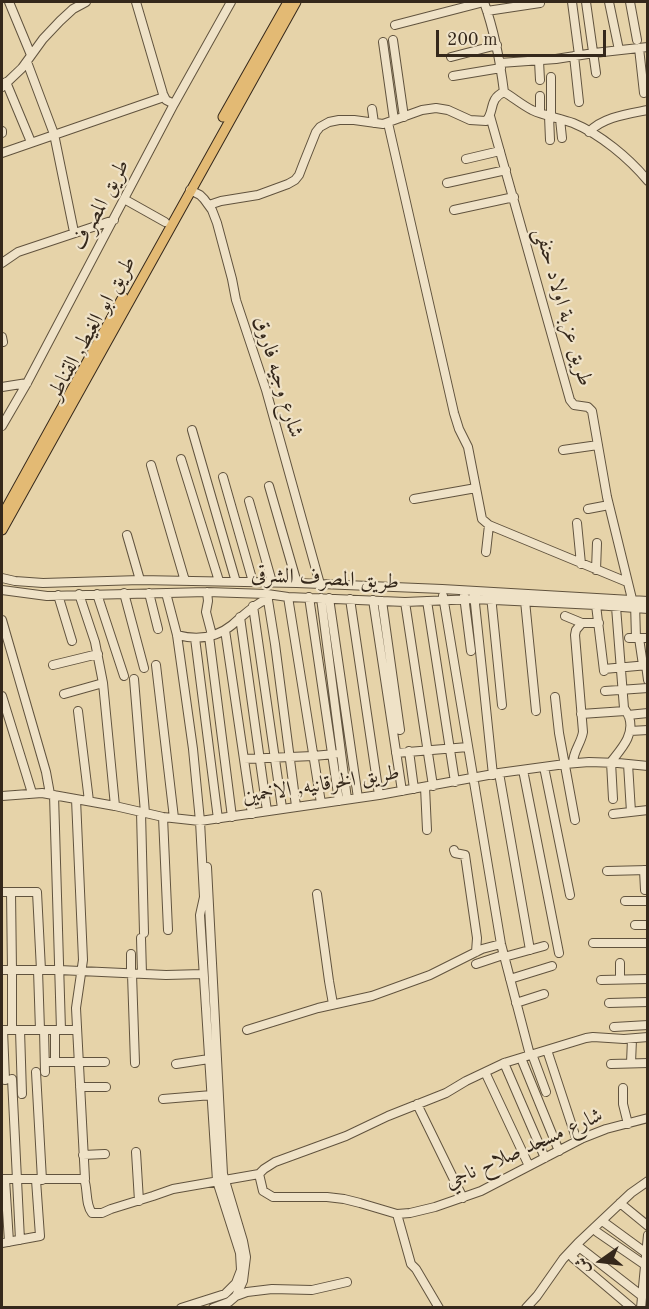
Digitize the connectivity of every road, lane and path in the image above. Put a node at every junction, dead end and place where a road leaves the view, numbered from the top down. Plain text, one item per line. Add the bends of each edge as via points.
1 (9, 2) edge
2 (86, 2) edge
3 (136, 2) edge
4 (231, 2) edge
5 (288, 2) edge
6 (296, 2) edge
7 (572, 2) edge
8 (586, 2) edge
9 (609, 2) edge
10 (630, 2) edge
11 (534, 3) edge
12 (520, 4) edge
13 (485, 5) edge
14 (395, 25) dead end
15 (393, 40) dead end
16 (383, 42) dead end
17 (497, 45) junction
18 (641, 45) edge
19 (619, 50) junction
20 (594, 53) junction
21 (577, 56) junction
22 (451, 57) dead end
23 (29, 58) junction
24 (540, 61) junction
25 (500, 65) junction
26 (596, 73) dead end
27 (453, 76) dead end
28 (551, 77) dead end
29 (540, 80) dead end
30 (4, 84) edge
31 (504, 92) junction
32 (644, 93) dead end
33 (540, 96) dead end
34 (164, 97) junction
35 (579, 102) dead end
36 (174, 104) junction
37 (372, 109) dead end
38 (648, 110) edge
39 (540, 113) junction
40 (490, 116) junction
41 (404, 117) junction
42 (553, 118) junction
43 (391, 122) junction
44 (374, 123) junction
45 (589, 132) junction
46 (54, 134) junction
47 (562, 138) dead end
48 (550, 140) dead end
49 (31, 142) junction
50 (213, 143) junction
51 (501, 151) junction
52 (2, 153) edge
53 (466, 159) dead end
54 (506, 170) junction
55 (648, 181) edge
56 (447, 183) dead end
57 (190, 190) junction
58 (514, 197) junction
59 (124, 199) junction
60 (209, 205) junction
61 (454, 210) dead end
62 (114, 220) junction
63 (165, 222) junction
64 (74, 232) junction
65 (2, 262) edge
66 (27, 382) junction
67 (2, 387) edge
68 (13, 406) junction
69 (2, 408) edge
70 (2, 426) edge
71 (192, 429) dead end
72 (598, 445) junction
73 (563, 450) dead end
74 (181, 459) dead end
75 (151, 465) dead end
76 (223, 477) dead end
77 (268, 486) dead end
78 (476, 488) junction
79 (414, 500) dead end
80 (249, 501) dead end
81 (609, 506) junction
82 (588, 509) dead end
83 (2, 516) edge
84 (577, 523) dead end
85 (489, 525) junction
86 (2, 530) edge
87 (127, 534) dead end
88 (597, 543) dead end
89 (486, 552) dead end
90 (581, 564) junction
91 (596, 570) junction
92 (2, 578) edge
93 (140, 580) junction
94 (184, 581) junction
95 (219, 581) junction
96 (236, 582) junction
97 (253, 582) junction
98 (272, 582) junction
99 (627, 582) junction
100 (297, 583) junction
101 (320, 584) junction
102 (386, 586) junction
103 (442, 589) junction
104 (2, 591) edge
105 (207, 592) junction
106 (124, 593) junction
107 (149, 593) junction
108 (166, 593) junction
109 (79, 594) junction
110 (97, 594) junction
111 (58, 595) junction
112 (464, 595) junction
113 (474, 595) junction
114 (267, 596) junction
115 (491, 596) junction
116 (288, 597) junction
117 (309, 597) junction
118 (325, 598) junction
119 (350, 599) junction
120 (444, 600) junction
121 (380, 601) junction
122 (426, 601) junction
123 (525, 601) junction
124 (648, 601) edge
125 (405, 602) junction
126 (634, 602) junction
127 (596, 605) junction
128 (253, 606) junction
129 (616, 607) junction
130 (648, 609) edge
131 (565, 616) dead end
132 (240, 617) junction
133 (2, 621) edge
134 (582, 623) junction
135 (598, 623) junction
136 (158, 629) dead end
137 (225, 630) junction
138 (177, 635) junction
139 (210, 636) junction
140 (195, 638) junction
141 (638, 638) edge
142 (72, 641) dead end
143 (471, 651) dead end
144 (98, 654) junction
145 (53, 665) dead end
146 (156, 665) dead end
147 (646, 665) edge
148 (144, 668) dead end
149 (621, 668) junction
150 (124, 676) dead end
151 (134, 679) dead end
152 (648, 681) edge
153 (103, 683) junction
154 (648, 688) edge
155 (623, 690) junction
156 (605, 691) dead end
157 (64, 694) dead end
158 (2, 696) edge
159 (555, 697) dead end
160 (502, 705) dead end
161 (78, 711) dead end
162 (536, 711) dead end
163 (627, 713) junction
164 (648, 713) edge
165 (581, 714) junction
166 (400, 730) dead end
167 (648, 730) edge
168 (630, 731) junction
169 (468, 747) junction
170 (450, 748) junction
171 (428, 750) junction
172 (409, 752) junction
173 (346, 753) junction
174 (396, 753) junction
175 (331, 754) junction
176 (313, 756) junction
177 (260, 758) junction
178 (275, 758) junction
179 (289, 758) junction
180 (244, 759) junction
181 (611, 762) junction
182 (569, 764) junction
183 (628, 764) junction
184 (648, 766) edge
185 (544, 767) junction
186 (523, 770) junction
187 (496, 774) junction
188 (473, 778) junction
189 (455, 782) junction
190 (434, 786) junction
191 (424, 787) junction
192 (414, 789) junction
193 (402, 791) junction
194 (2, 793) edge
195 (32, 793) junction
196 (52, 795) junction
197 (379, 795) junction
198 (358, 798) junction
199 (76, 799) junction
200 (613, 799) dead end
201 (343, 800) junction
202 (89, 801) junction
203 (321, 803) junction
204 (115, 806) junction
205 (296, 806) junction
206 (282, 808) junction
207 (267, 810) junction
208 (648, 810) edge
209 (143, 812) junction
210 (631, 812) junction
211 (252, 814) junction
212 (613, 814) dead end
213 (164, 817) junction
214 (232, 817) junction
215 (174, 819) junction
216 (218, 819) junction
217 (575, 820) dead end
218 (202, 821) junction
219 (427, 830) dead end
220 (454, 850) dead end
221 (646, 870) edge
222 (607, 871) dead end
223 (645, 890) dead end
224 (2, 892) edge
225 (11, 892) junction
226 (317, 894) dead end
227 (570, 895) dead end
228 (625, 901) dead end
229 (648, 901) edge
230 (636, 925) dead end
231 (648, 925) edge
232 (168, 930) dead end
233 (593, 943) dead end
234 (648, 943) edge
235 (501, 944) junction
236 (544, 946) dead end
237 (530, 950) junction
238 (476, 952) junction
239 (559, 953) dead end
240 (131, 954) dead end
241 (503, 956) junction
242 (620, 963) dead end
243 (476, 964) dead end
244 (552, 966) dead end
245 (2, 970) edge
246 (12, 970) junction
247 (39, 970) junction
248 (59, 970) junction
249 (82, 971) junction
250 (132, 974) junction
251 (142, 974) junction
252 (203, 974) junction
253 (648, 979) edge
254 (510, 980) junction
255 (601, 980) dead end
256 (620, 980) junction
257 (544, 994) dead end
258 (648, 1002) edge
259 (516, 1003) junction
260 (609, 1003) dead end
261 (333, 1004) junction
262 (648, 1025) edge
263 (614, 1028) dead end
264 (2, 1030) edge
265 (16, 1030) junction
266 (42, 1030) junction
267 (58, 1030) junction
268 (77, 1030) junction
269 (247, 1030) dead end
270 (648, 1037) edge
271 (632, 1039) junction
272 (547, 1050) junction
273 (531, 1055) junction
274 (521, 1058) junction
275 (209, 1059) junction
276 (45, 1062) junction
277 (55, 1062) junction
278 (78, 1062) junction
279 (105, 1062) dead end
280 (135, 1063) dead end
281 (504, 1063) junction
282 (631, 1063) junction
283 (648, 1063) edge
284 (176, 1064) dead end
285 (611, 1064) dead end
286 (485, 1072) junction
287 (22, 1079) junction
288 (6, 1080) edge
289 (80, 1087) junction
290 (106, 1087) dead end
291 (623, 1088) dead end
292 (546, 1092) dead end
293 (22, 1094) dead end
294 (212, 1095) junction
295 (163, 1099) dead end
296 (417, 1104) junction
297 (648, 1118) edge
298 (628, 1124) junction
299 (577, 1141) junction
300 (559, 1151) junction
301 (136, 1152) dead end
302 (105, 1154) dead end
303 (83, 1155) junction
304 (544, 1158) junction
305 (529, 1166) junction
306 (259, 1174) junction
307 (3, 1179) edge
308 (16, 1179) junction
309 (85, 1179) junction
310 (39, 1180) junction
311 (648, 1180) edge
312 (221, 1181) junction
313 (463, 1198) junction
314 (139, 1201) junction
315 (620, 1203) junction
316 (613, 1210) junction
317 (397, 1214) junction
318 (605, 1223) junction
319 (648, 1226) edge
320 (597, 1232) junction
321 (648, 1235) edge
322 (20, 1240) junction
323 (5, 1243) edge
324 (579, 1247) junction
325 (646, 1253) junction
326 (645, 1265) junction
327 (347, 1282) dead end
328 (233, 1292) junction
329 (642, 1296) junction
330 (212, 1305) edge
331 (181, 1308) edge
332 (439, 1308) edge
333 (526, 1308) edge
334 (632, 1308) edge
335 (641, 1308) edge

1 - 23 street
2 - 23 street via 60,21
3 - 34 street
4 - 36 street, طريق المصرف
5 - 50 main road
6 - 50 main road
7 - 21 street
8 - 20 street
9 - 19 street
10 - 18 street
11 - 12 street
12 - 13 street
13 - 14 street
13 - 17 street
15 - 41 street
16 - 43 street
17 - 22 street
17 - 25 street
18 - 19 street
18 - 32 street
19 - 20 street
20 - 21 street
20 - 26 street
21 - 24 street
21 - 35 street
23 - 30 street
23 - 46 street
24 - 25 street
24 - 29 street
25 - 27 street
25 - 31 street
28 - 42 street
30 - 49 street
31 - 39 street
31 - 40 street via 492,104
33 - 39 street
34 - 36 street
34 - 46 street
36 - 59 street, طريق المصرف
37 - 44 street
38 - 45 street via 603,122
39 - 42 street
40 - 41 street via 486,121 470,120 436,108
40 - 51 street, طريق عزبة اولاد حنفى
41 - 43 street
42 - 45 street
42 - 47 street
42 - 48 street
43 - 44 street
43 - 78 street via 454,413 468,447
44 - 60 street via 329,122 316,132 295,180 258,195
45 - 55 street
46 - 49 street
46 - 64 street
49 - 52 street
50 - 57 main road, طريق ابو الغيط, القناطر
50 - 63 main road, طريق ابو الغيط, القناطر
51 - 53 street
51 - 54 street, طريق عزبة اولاد حنفى
54 - 56 street
54 - 58 street, طريق عزبة اولاد حنفى
57 - 60 street, شارع وجيه فاروق
57 - 86 main road, طريق ابو الغيط, القناطر
58 - 61 street
58 - 72 street, طريق عزبة اولاد حنفى via 570,400 574,405 590,408
59 - 62 street, طريق المصرف
59 - 63 street
60 - 101 street, شارع وجيه فاروق via 218,223 236,300 266,390
62 - 64 street
62 - 66 street, طريق المصرف
63 - 83 main road, طريق ابو الغيط, القناطر
64 - 65 street via 18,252
66 - 67 street
66 - 68 street, طريق المصرف
68 - 69 street
68 - 70 street, طريق المصرف
71 - 96 street
72 - 73 street
72 - 81 street, طريق عزبة اولاد حنفى
74 - 95 street
75 - 94 street
76 - 97 street
77 - 100 street
78 - 79 street
78 - 85 street via 482,519
80 - 98 street
81 - 82 street
81 - 99 street, طريق عزبة اولاد حنفى
84 - 90 street
85 - 89 street
85 - 90 street
87 - 93 street
88 - 91 street
90 - 91 street
91 - 99 street
92 - 93 street, طريق المصرف الشرقى via 43,583
93 - 94 street, طريق المصرف الشرقى
94 - 95 street, طريق المصرف الشرقى
95 - 96 street, طريق المصرف الشرقى
96 - 97 street, طريق المصرف الشرقى
97 - 98 street, طريق المصرف الشرقى
98 - 100 street, طريق المصرف الشرقى
99 - 126 street, طريق عزبة اولاد حنفى
100 - 101 street, طريق المصرف الشرقى
101 - 102 street, طريق المصرف الشرقى
102 - 103 street, طريق المصرف الشرقى
102 - 121 street
103 - 112 street, طريق المصرف الشرقى
103 - 120 street
104 - 111 street, طريق المصرف الشرقى
105 - 108 street, طريق المصرف الشرقى
105 - 114 street, طريق المصرف الشرقى
105 - 139 street
106 - 107 street, طريق المصرف الشرقى
106 - 110 street, طريق المصرف الشرقى
106 - 148 street
107 - 108 street, طريق المصرف الشرقى
107 - 136 street
108 - 138 street
109 - 110 street, طريق المصرف الشرقى
109 - 111 street, طريق المصرف الشرقى
109 - 144 street
110 - 150 street
111 - 142 street
112 - 113 street, طريق المصرف الشرقى
112 - 120 street, طريق المصرف الشرقى
112 - 143 street
113 - 115 street, طريق المصرف الشرقى
113 - 187 street
114 - 116 street, طريق المصرف الشرقى
114 - 128 street
114 - 179 street
115 - 123 street, طريق المصرف الشرقى
115 - 126 street, طريق المصرف الشرقى
115 - 160 street
116 - 117 street, طريق المصرف الشرقى
116 - 176 street
117 - 118 street, طريق المصرف الشرقى
117 - 175 street
118 - 119 street, طريق المصرف الشرقى
118 - 173 street
119 - 121 street, طريق المصرف الشرقى
119 - 197 street
120 - 122 street, طريق المصرف الشرقى
120 - 169 street
121 - 125 street, طريق المصرف الشرقى
121 - 166 street
121 - 174 street
122 - 125 street, طريق المصرف الشرقى
122 - 170 street
123 - 127 street, طريق المصرف الشرقى
123 - 162 street
124 - 126 street, طريق المصرف الشرقى
125 - 171 street
126 - 129 street, طريق المصرف الشرقى
126 - 130 street, طريق المصرف الشرقى
126 - 141 street, طريق عزبة اولاد حنفى
127 - 129 street, طريق المصرف الشرقى
127 - 135 street
128 - 132 street
128 - 178 street
129 - 149 street
131 - 134 street
132 - 137 street
132 - 177 street
133 - 196 street
134 - 135 street
134 - 165 street via 575,635
135 - 149 street via 604,670
137 - 139 street
137 - 180 street
138 - 140 street
138 - 218 street
139 - 140 street
139 - 214 street
140 - 216 street
141 - 147 street, طريق عزبة اولاد حنفى
144 - 145 street
144 - 153 street
146 - 215 street
147 - 149 street
147 - 152 street, طريق عزبة اولاد حنفى
149 - 155 street
151 - 209 street
153 - 157 street
153 - 204 street
154 - 155 street
155 - 156 street
155 - 163 street
158 - 195 street
159 - 182 street via 559,732
161 - 202 street
163 - 164 street
163 - 165 street
163 - 168 street
165 - 182 street via 582,736
167 - 168 street
168 - 181 street via 627,742
169 - 170 street
169 - 188 street
170 - 171 street
170 - 189 street
171 - 172 street
171 - 190 street
172 - 174 street
172 - 192 street
173 - 175 street
173 - 198 street
173 - 201 street
174 - 193 street
175 - 176 street
175 - 201 street
176 - 179 street
176 - 203 street
177 - 178 street
177 - 180 street
177 - 207 street
178 - 179 street
178 - 206 street
179 - 205 street
180 - 211 street
181 - 182 street, طريق الخرقانيه, الاخمين
181 - 183 street, طريق الخرقانيه, الاخمين
181 - 200 street
182 - 185 street, طريق الخرقانيه, الاخمين
182 - 217 street
183 - 184 street, طريق الخرقانيه, الاخمين
183 - 210 street
185 - 186 street, طريق الخرقانيه, الاخمين
185 - 227 street
186 - 187 street, طريق الخرقانيه, الاخمين
186 - 239 street
187 - 188 street, طريق الخرقانيه, الاخمين
187 - 237 street
188 - 189 street, طريق الخرقانيه, الاخمين
188 - 235 street
189 - 190 street, طريق الخرقانيه, الاخمين
190 - 191 street, طريق الخرقانيه, الاخمين
191 - 192 street, طريق الخرقانيه, الاخمين
191 - 219 street
192 - 193 street, طريق الخرقانيه, الاخمين
193 - 197 street, طريق الخرقانيه, الاخمين
194 - 195 street, طريق الخرقانيه, الاخمين
195 - 196 street, طريق الخرقانيه, الاخمين
196 - 199 street, طريق الخرقانيه, الاخمين
196 - 248 street
197 - 198 street, طريق الخرقانيه, الاخمين
198 - 201 street, طريق الخرقانيه, الاخمين
199 - 202 street, طريق الخرقانيه, الاخمين
199 - 249 street
201 - 203 street, طريق الخرقانيه, الاخمين
202 - 204 street, طريق الخرقانيه, الاخمين
203 - 205 street, طريق الخرقانيه, الاخمين
204 - 209 street, طريق الخرقانيه, الاخمين
205 - 206 street, طريق الخرقانيه, الاخمين
206 - 207 street, طريق الخرقانيه, الاخمين
207 - 211 street, طريق الخرقانيه, الاخمين
208 - 210 street
209 - 213 street, طريق الخرقانيه, الاخمين
209 - 251 street
210 - 212 street
211 - 214 street, طريق الخرقانيه, الاخمين
213 - 215 street, طريق الخرقانيه, الاخمين
213 - 232 street
214 - 216 street, طريق الخرقانيه, الاخمين
215 - 218 street, طريق الخرقانيه, الاخمين
216 - 218 street, طريق الخرقانيه, الاخمين
218 - 252 street
218 - 312 street via 211,918
220 - 238 street via 465,855
221 - 222 street
221 - 223 street
224 - 225 street
225 - 246 street
225 - 247 street via 37,892
226 - 261 street
228 - 229 street
230 - 231 street
233 - 234 street
235 - 238 street
235 - 241 street
236 - 237 street
237 - 241 street
238 - 261 street via 391,990
240 - 250 street
241 - 243 street
241 - 254 street
242 - 256 street
244 - 254 street
245 - 246 street
246 - 247 street
246 - 265 street
247 - 248 street
247 - 266 street
248 - 249 street
248 - 267 street
249 - 250 street
249 - 268 street
250 - 251 street
250 - 280 street
251 - 252 street
252 - 275 street
253 - 256 street
254 - 259 street
255 - 256 street
257 - 259 street
258 - 260 street
259 - 273 street
261 - 269 street
262 - 263 street
264 - 265 street
264 - 288 street
265 - 266 street
265 - 287 street
266 - 267 street
266 - 276 street
267 - 268 street
267 - 277 street
268 - 278 street
270 - 271 street
271 - 272 street via 586,1038
271 - 282 street
272 - 273 street
272 - 299 street
273 - 274 street
273 - 292 street
274 - 281 street
274 - 300 street
275 - 284 street
275 - 294 street
276 - 277 street
276 - 310 street via 41,1072
277 - 278 street
278 - 279 street
278 - 289 street
281 - 286 street
281 - 304 street
282 - 283 street
282 - 285 street
286 - 296 street
286 - 305 street
287 - 288 street
287 - 293 street
288 - 308 street
289 - 290 street
289 - 303 street
291 - 298 street
294 - 295 street
294 - 312 street
296 - 306 street via 275,1162
296 - 313 street
297 - 298 street, شارع مسجد صلاح ناجي
298 - 299 street, شارع مسجد صلاح ناجي
299 - 300 street, شارع مسجد صلاح ناجي
300 - 304 street, شارع مسجد صلاح ناجي
301 - 314 street
302 - 303 street
303 - 309 street
304 - 305 street, شارع مسجد صلاح ناجي
305 - 313 street, شارع مسجد صلاح ناجي
306 - 312 street
306 - 317 street, شارع مسجد صلاح ناجي via 263,1191 273,1197 344,1199
307 - 308 street
307 - 323 street
308 - 310 street
308 - 322 street
309 - 310 street
309 - 314 street via 89,1209 94,1214
310 - 322 street via 40,1235
311 - 315 street
312 - 314 street via 173,1189
312 - 328 street via 240,1253 241,1270
313 - 317 street, شارع مسجد صلاح ناجي
315 - 316 street
315 - 319 street
316 - 318 street
316 - 333 street via 569,1251
317 - 332 street via 411,1264
318 - 320 street
318 - 325 street
320 - 324 street
320 - 326 street
321 - 325 street
322 - 323 street
324 - 329 street
324 - 334 street via 573,1258
325 - 326 street
326 - 329 street
327 - 328 street via 312,1290
328 - 330 street
329 - 335 street
330 - 331 street

